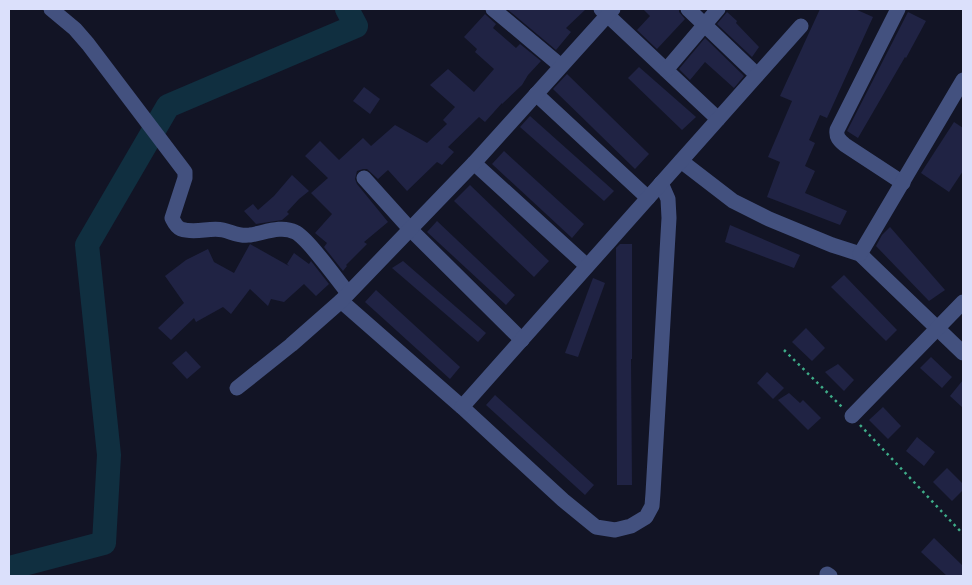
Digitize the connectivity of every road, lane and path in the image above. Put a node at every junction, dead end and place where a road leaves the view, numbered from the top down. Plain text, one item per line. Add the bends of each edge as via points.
1 (51, 9) edge
2 (493, 9) edge
3 (688, 9) edge
4 (718, 9) edge
5 (898, 9) edge
6 (608, 11) edge
7 (705, 25) junction
8 (801, 26) dead end
9 (561, 66) junction
10 (666, 70) junction
11 (757, 75) junction
12 (963, 80) edge
13 (536, 94) junction
14 (718, 119) junction
15 (682, 161) junction
16 (474, 163) junction
17 (364, 178) dead end
18 (661, 183) junction
19 (903, 183) junction
20 (648, 198) junction
21 (410, 229) junction
22 (860, 254) junction
23 (587, 266) junction
24 (344, 297) junction
25 (963, 302) edge
26 (938, 329) junction
27 (522, 340) junction
28 (784, 350) dead end
29 (963, 353) edge
30 (237, 388) dead end
31 (462, 407) junction
32 (852, 416) junction
33 (963, 534) edge

1 - 24 street via 88,44 185,172 172,218 176,226 248,236 276,230 293,231 307,242
2 - 9 street
3 - 7 street
4 - 7 street
5 - 19 street via 837,133 845,145
6 - 9 street
6 - 10 street
7 - 10 street
7 - 11 street
8 - 11 street
9 - 13 street
10 - 14 street
11 - 14 street
12 - 19 street
13 - 16 street
13 - 20 street
14 - 15 street
15 - 18 street
15 - 22 street via 733,201 769,219
16 - 21 street
16 - 23 street
17 - 21 street
18 - 20 street
18 - 31 street via 668,199 668,218 653,493 652,506 646,517 615,530 596,527
19 - 22 street
20 - 23 street
21 - 24 street
21 - 27 street
22 - 26 street
23 - 27 street
24 - 30 street
24 - 31 street
25 - 26 street
26 - 29 street
26 - 32 street
27 - 31 street
28 - 32 path
32 - 33 path

